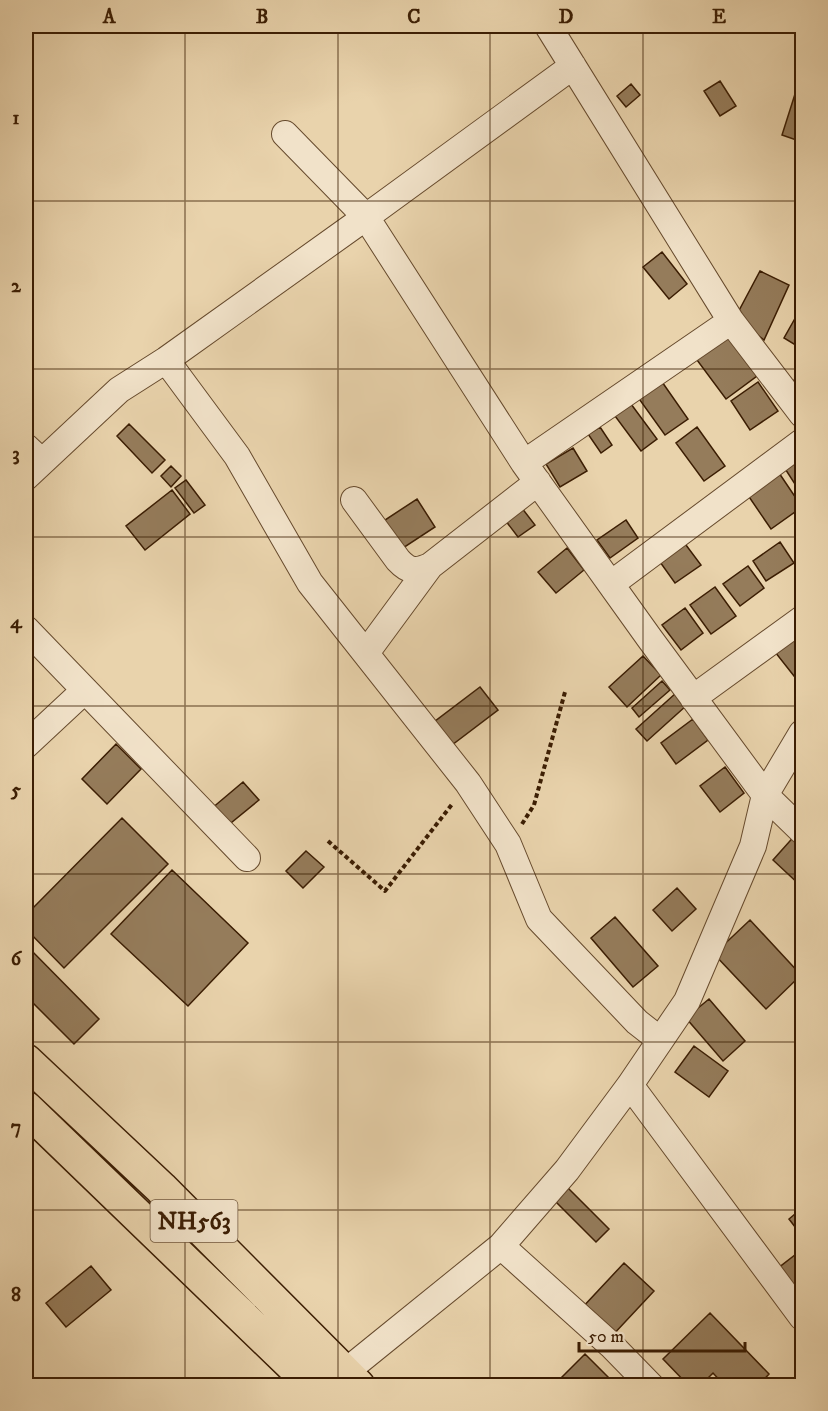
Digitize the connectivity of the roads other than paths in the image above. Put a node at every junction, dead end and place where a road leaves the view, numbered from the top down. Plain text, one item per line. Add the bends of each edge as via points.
1 (548, 26) edge
2 (573, 66) junction
3 (285, 134) dead end
4 (366, 217) junction
5 (731, 321) junction
6 (166, 360) junction
7 (802, 414) edge
8 (802, 442) edge
9 (31, 462) edge
10 (531, 472) junction
11 (354, 500) dead end
12 (430, 566) junction
13 (611, 584) junction
14 (802, 619) edge
15 (26, 629) edge
16 (366, 653) junction
17 (85, 690) junction
18 (693, 698) junction
19 (802, 733) edge
20 (26, 745) edge
21 (765, 795) junction
22 (802, 831) edge
23 (247, 858) dead end
24 (660, 1040) junction
25 (26, 1062) edge
26 (630, 1084) junction
27 (26, 1108) edge
28 (501, 1246) junction
29 (802, 1317) edge
30 (344, 1381) edge
31 (314, 1386) edge
32 (651, 1386) edge

1 - 2 street
2 - 4 street
2 - 5 street
3 - 4 street
4 - 6 street
4 - 10 street
5 - 7 street
5 - 10 street
6 - 9 street via 119,390
6 - 16 street via 237,456 310,583
8 - 13 street
10 - 12 street
10 - 13 street
11 - 12 street via 405,567 418,571
12 - 16 street
13 - 18 street
14 - 18 street
15 - 17 street
16 - 24 street via 468,783 508,844 539,919 637,1022
17 - 20 street
17 - 23 street
18 - 21 street
19 - 21 street
21 - 22 street
21 - 24 street via 753,846 687,1001
24 - 26 street
25 - 30 highway, NH563 via 161,1188
26 - 28 street via 567,1170
26 - 29 street
27 - 31 highway, NH563
28 - 30 street
28 - 32 street

